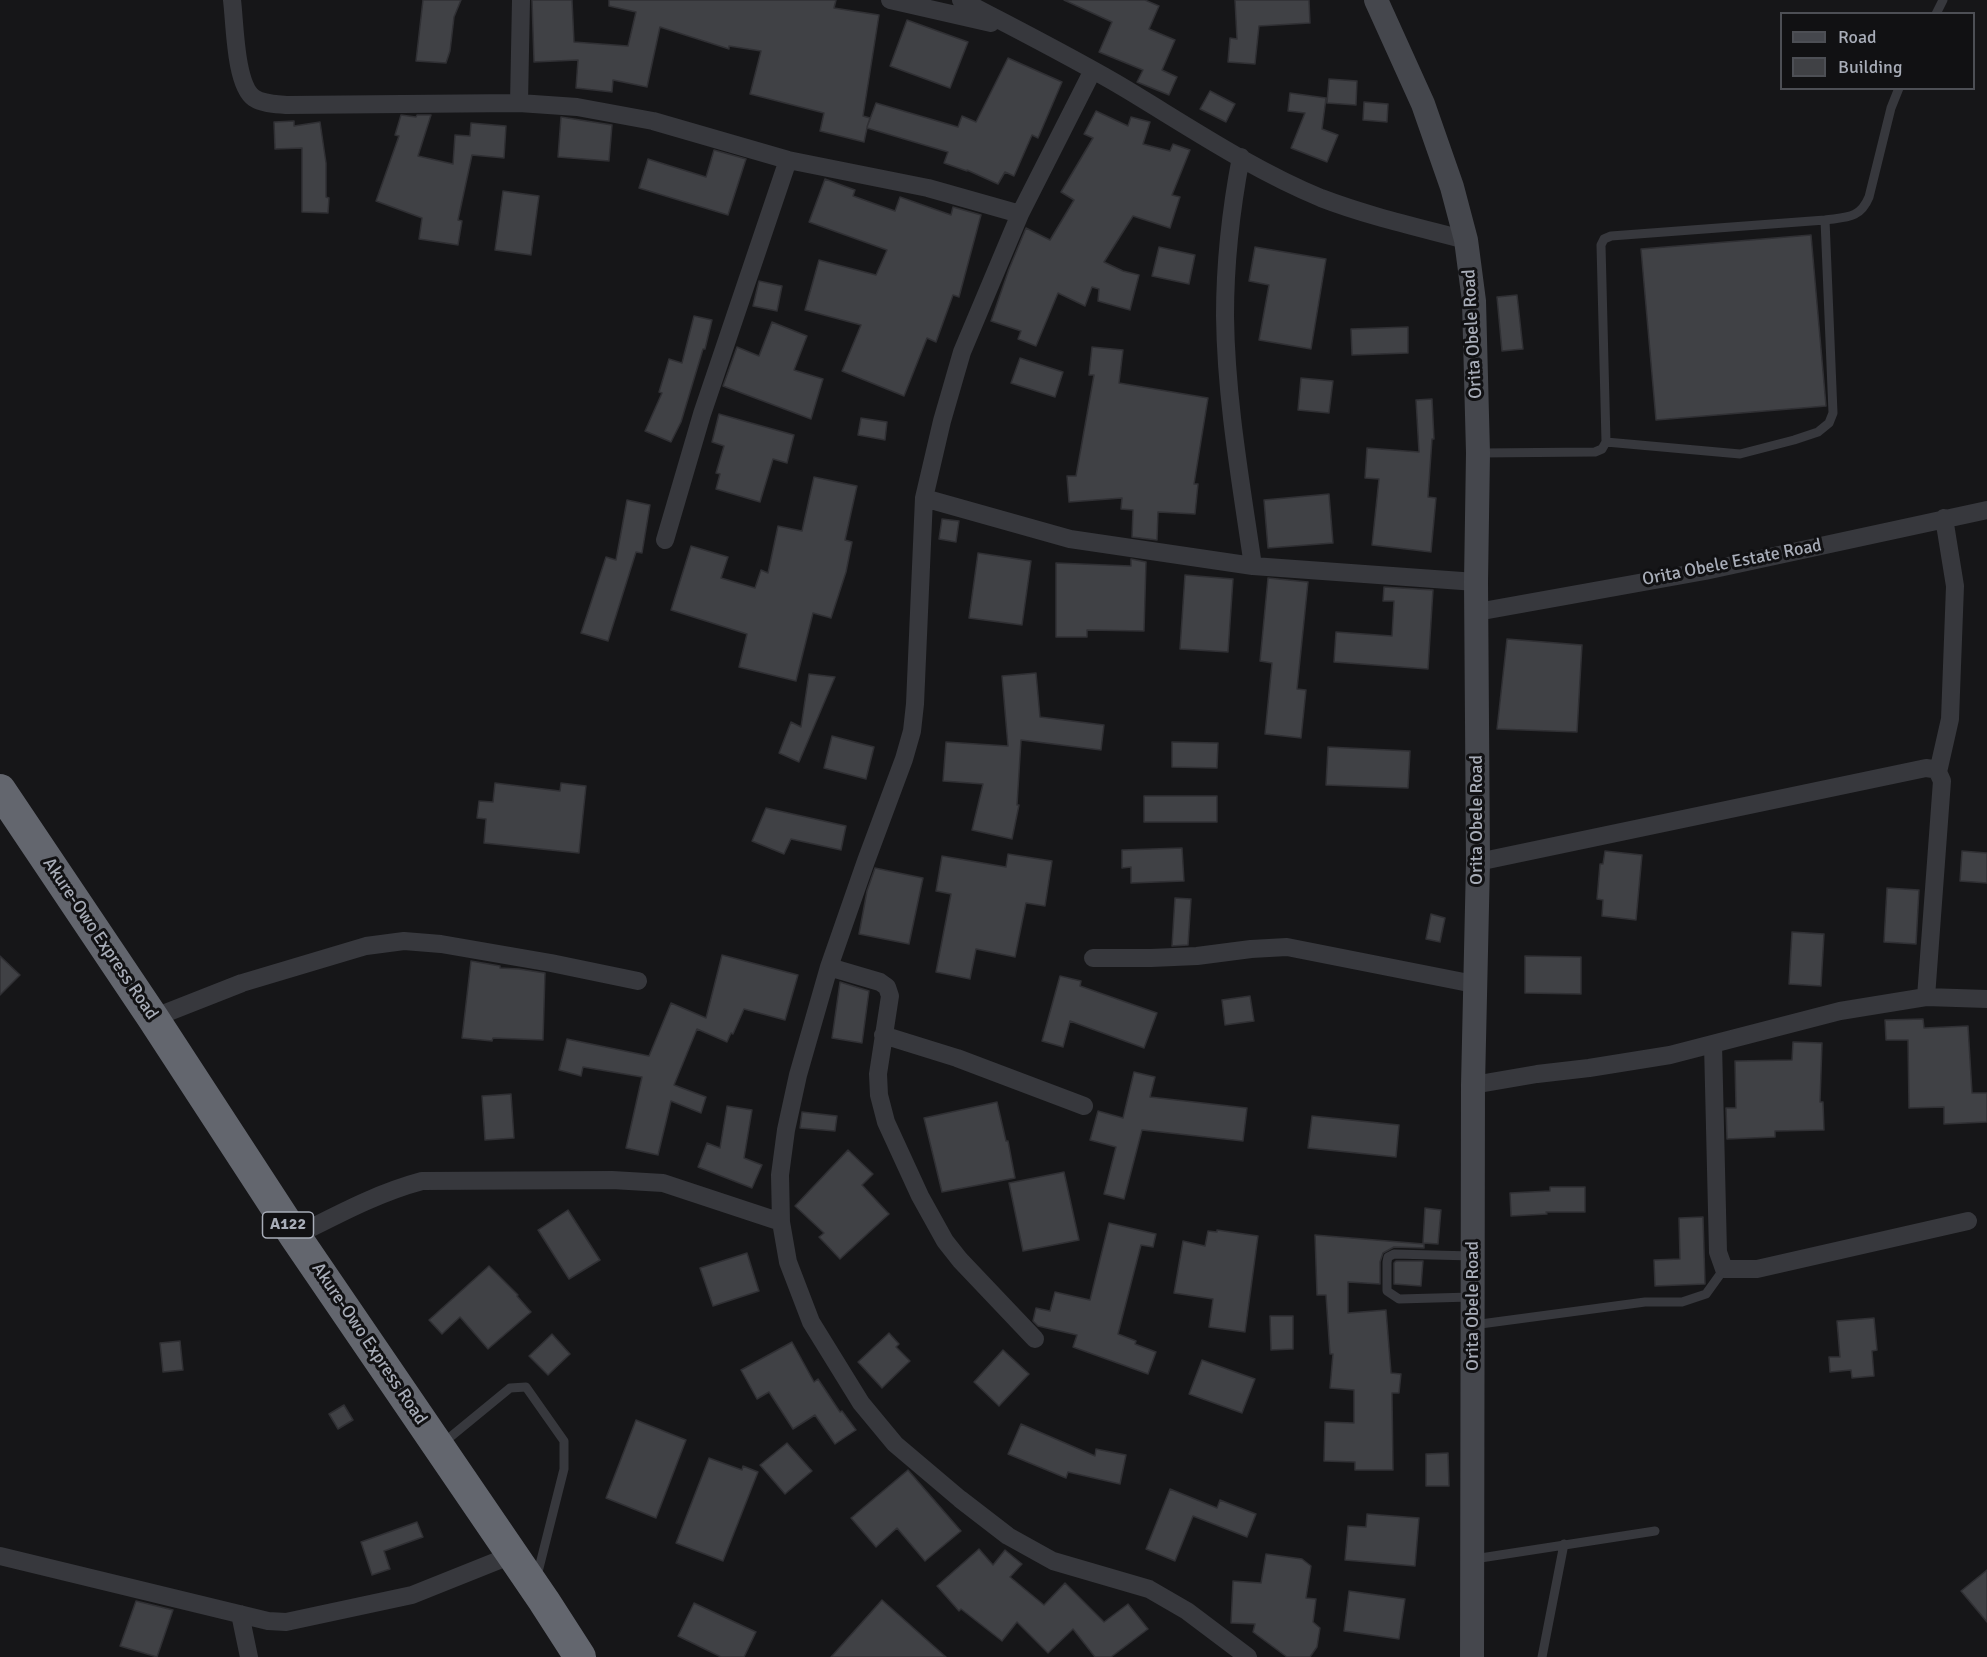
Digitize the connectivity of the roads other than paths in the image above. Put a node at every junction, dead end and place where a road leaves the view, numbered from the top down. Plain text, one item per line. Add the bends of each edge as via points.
1 (232, 0) edge
2 (521, 0) edge
3 (890, 0) edge
4 (961, 0) edge
5 (1376, 0) edge
6 (1013, 27) junction
7 (1093, 70) junction
8 (1898, 90) edge
9 (519, 103) junction
10 (1241, 157) junction
11 (788, 160) junction
12 (1020, 214) junction
13 (1825, 220) junction
14 (1466, 240) junction
15 (1606, 442) junction
16 (1478, 453) junction
17 (924, 498) junction
18 (1987, 510) edge
19 (1944, 518) junction
20 (665, 540) dead end
21 (1253, 566) junction
22 (1476, 582) junction
23 (1477, 612) junction
24 (1938, 772) junction
25 (0, 790) edge
26 (1478, 862) junction
27 (1093, 958) dead end
28 (829, 967) junction
29 (638, 981) dead end
30 (1474, 984) junction
31 (1926, 997) junction
32 (1987, 999) edge
33 (153, 1018) junction
34 (883, 1035) junction
35 (1713, 1044) junction
36 (1473, 1085) junction
37 (1084, 1106) dead end
38 (1968, 1221) dead end
39 (781, 1222) junction
40 (295, 1236) junction
41 (1473, 1256) junction
42 (1724, 1269) junction
43 (1473, 1297) junction
44 (1473, 1325) junction
45 (1035, 1340) dead end
46 (439, 1447) junction
47 (1655, 1531) dead end
48 (1564, 1544) junction
49 (512, 1555) junction
50 (0, 1556) edge
51 (1472, 1560) junction
52 (534, 1587) junction
53 (240, 1614) junction
54 (249, 1657) edge
55 (579, 1657) edge
56 (1248, 1657) edge
57 (1473, 1657) edge
58 (1542, 1657) edge

1 - 9 street via 240,76 255,99 286,105
2 - 9 street
3 - 6 street
4 - 6 street
5 - 14 main road, Orita Obele Road via 1423,104
6 - 7 street
7 - 10 street
7 - 12 street
8 - 13 lane via 1865,208 1856,215
9 - 11 street via 577,107 653,121
10 - 14 street via 1321,198
10 - 21 street via 1233,201 1225,315 1235,448
11 - 12 street via 928,188
11 - 20 street via 702,414
12 - 17 street via 962,352
13 - 15 lane via 1604,239 1601,245
13 - 15 lane via 1833,413 1829,423 1802,438 1740,454
14 - 16 main road, Orita Obele Road via 1474,301
15 - 16 lane via 1595,452
16 - 22 main road, Orita Obele Road
17 - 21 street via 1070,539
17 - 28 street via 912,731
18 - 19 street, Orita Obele Estate Road
19 - 23 street, Orita Obele Estate Road via 1705,571
19 - 24 street via 1955,586 1950,719
21 - 22 street
22 - 23 main road, Orita Obele Road
23 - 26 main road, Orita Obele Road
24 - 26 street via 1926,768
24 - 31 street via 1941,781
25 - 33 highway, Akure-Owo Express Road / A122
26 - 30 main road, Orita Obele Road
27 - 30 street via 1197,956 1287,947
28 - 34 street via 887,987 890,996
28 - 39 street via 786,1130 780,1174
29 - 33 street via 518,957 404,941 366,946 242,983
30 - 36 main road, Orita Obele Road
31 - 32 street
31 - 35 street via 1840,1011
33 - 40 highway, Akure-Owo Express Road / A122
34 - 37 street
34 - 45 street via 879,1095 886,1122 920,1196 960,1260
35 - 36 street via 1634,1062
35 - 42 street via 1718,1252
36 - 41 main road, Orita Obele Road
38 - 42 street via 1757,1269
39 - 40 street via 663,1183 422,1181 378,1195
39 - 56 street via 788,1262 810,1322 861,1403 895,1444 1008,1536 1053,1561 1149,1589 1187,1611
40 - 46 highway, Akure-Owo Express Road / A122
41 - 43 main road, Orita Obele Road
41 - 43 lane via 1394,1254 1387,1262 1387,1291 1399,1299
42 - 44 lane via 1706,1294 1682,1302 1645,1302
43 - 44 main road, Orita Obele Road
44 - 51 main road, Orita Obele Road
46 - 49 highway, Akure-Owo Express Road / A122
46 - 52 lane via 510,1388 526,1387 564,1441 564,1469
47 - 48 lane
48 - 51 lane
48 - 58 lane
49 - 52 highway, Akure-Owo Express Road / A122
49 - 53 street via 412,1595 304,1619 268,1621
50 - 53 street
51 - 57 main road, Orita Obele Road
52 - 55 highway, Akure-Owo Express Road / A122
53 - 54 street

